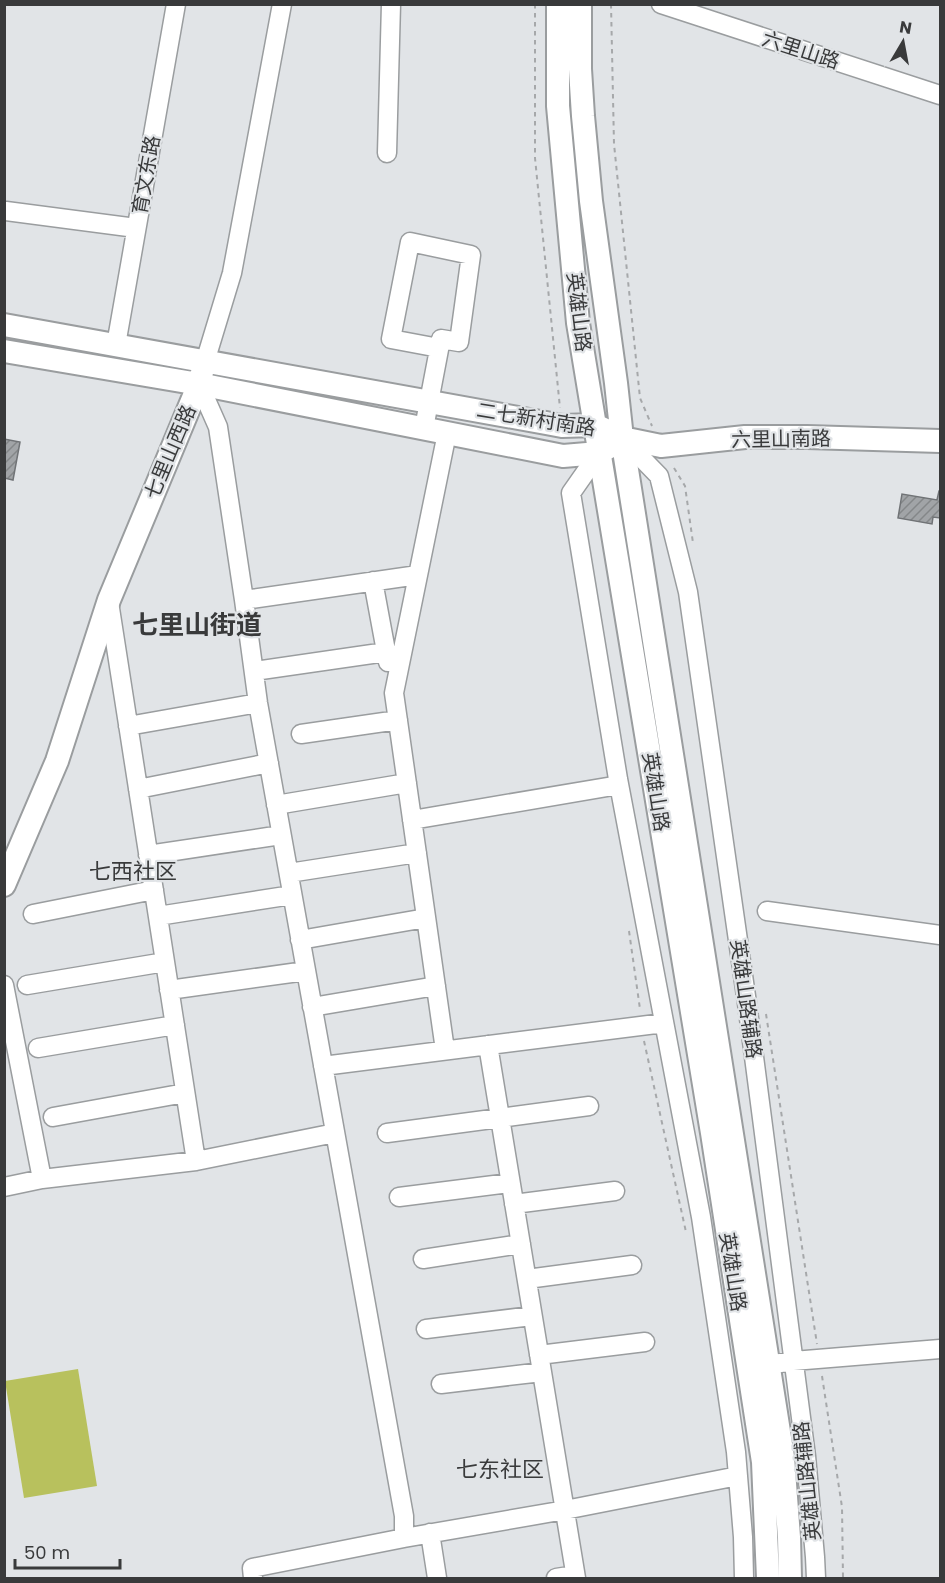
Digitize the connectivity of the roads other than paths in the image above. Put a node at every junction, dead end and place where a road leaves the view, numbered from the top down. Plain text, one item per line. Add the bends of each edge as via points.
1 (176, 4) edge
2 (282, 4) edge
3 (391, 4) edge
4 (558, 4) edge
5 (580, 4) edge
6 (661, 4) edge
7 (940, 95) edge
8 (387, 153) dead end
9 (6, 210) dead end
10 (136, 228) junction
11 (4, 325) edge
12 (116, 345) junction
13 (439, 348) junction
14 (4, 351) edge
15 (206, 362) junction
16 (199, 384) junction
17 (430, 401) junction
18 (595, 424) junction
19 (424, 428) junction
20 (447, 433) junction
21 (622, 438) junction
22 (940, 441) edge
23 (599, 453) junction
24 (418, 575) junction
25 (373, 581) junction
26 (109, 600) junction
27 (244, 600) junction
28 (386, 652) junction
29 (254, 671) junction
30 (394, 693) junction
31 (258, 703) junction
32 (398, 720) junction
33 (128, 726) junction
34 (301, 734) dead end
35 (269, 763) junction
36 (407, 783) junction
37 (619, 785) junction
38 (138, 789) junction
39 (276, 804) junction
40 (412, 819) junction
41 (281, 835) junction
42 (417, 854) junction
43 (148, 855) junction
44 (289, 873) junction
45 (4, 885) edge
46 (154, 890) junction
47 (292, 895) junction
48 (767, 911) dead end
49 (33, 914) dead end
50 (158, 916) junction
51 (426, 918) junction
52 (940, 935) edge
53 (300, 940) junction
54 (165, 962) junction
55 (306, 971) junction
56 (4, 985) edge
57 (27, 985) dead end
58 (436, 986) junction
59 (169, 990) junction
60 (312, 1007) junction
61 (664, 1023) junction
62 (175, 1025) junction
63 (488, 1045) junction
64 (38, 1047) dead end
65 (445, 1050) junction
66 (323, 1066) junction
67 (185, 1093) junction
68 (589, 1106) dead end
69 (53, 1116) dead end
70 (500, 1117) junction
71 (335, 1133) junction
72 (387, 1133) dead end
73 (196, 1161) junction
74 (42, 1179) junction
75 (510, 1183) junction
76 (4, 1187) edge
77 (615, 1191) dead end
78 (399, 1197) dead end
79 (514, 1204) junction
80 (520, 1244) junction
81 (423, 1259) dead end
82 (632, 1265) dead end
83 (526, 1279) junction
84 (532, 1316) junction
85 (426, 1329) dead end
86 (645, 1342) dead end
87 (940, 1349) edge
88 (793, 1361) junction
89 (540, 1363) junction
90 (768, 1365) junction
91 (441, 1384) dead end
92 (738, 1476) junction
93 (565, 1510) junction
94 (430, 1533) junction
95 (404, 1538) junction
96 (576, 1577) edge
97 (253, 1578) edge
98 (437, 1578) edge
99 (556, 1578) edge
100 (744, 1578) edge
101 (768, 1578) edge
102 (790, 1578) edge
103 (816, 1578) edge

1 - 10 street, 育文东路
2 - 15 street, 七里山西路 via 232,273
3 - 8 street
4 - 18 main road, 英雄山路 via 558,106 578,323
5 - 21 main road, 英雄山路 via 580,69 591,201
6 - 7 street, 六里山路
9 - 10 street
10 - 12 street, 育文东路
11 - 12 main road, 二七新村南路
12 - 15 main road, 二七新村南路
13 - 13 street via 441,339 459,342 471,255 410,242 391,339
13 - 17 street
14 - 16 main road, 二七新村南路
15 - 16 main road, 七里山西路
15 - 17 main road, 二七新村南路
16 - 19 main road, 二七新村南路
16 - 26 main road, 七里山西路
16 - 27 street via 218,427
17 - 18 main road, 二七新村南路 via 554,424
17 - 19 street
18 - 21 main road, 二七新村南路
18 - 23 main road, 英雄山路
19 - 20 main road, 二七新村南路
20 - 23 main road, 二七新村南路 via 563,456
20 - 24 street
21 - 22 main road, 六里山南路 via 661,446 745,438
21 - 23 main road, 二七新村南路
21 - 88 street, 英雄山路辅路 via 659,476 688,591
21 - 90 main road, 英雄山路
23 - 37 street via 572,492
23 - 101 main road, 英雄山路 via 763,1462
24 - 25 street
24 - 30 street
25 - 27 street
25 - 28 street
26 - 33 street
26 - 45 main road, 七里山西路 via 57,761
27 - 29 street
28 - 29 street
28 - 30 street
29 - 31 street
30 - 32 street
31 - 33 street
31 - 35 street
32 - 34 street
32 - 36 street
33 - 38 street
35 - 38 street
35 - 39 street
36 - 39 street
36 - 40 street
37 - 40 street
37 - 61 street
38 - 43 street
39 - 41 street
40 - 42 street
41 - 43 street
41 - 44 street
42 - 44 street
42 - 51 street
43 - 46 street
44 - 47 street
46 - 49 street
46 - 50 street
47 - 50 street
47 - 53 street
48 - 52 street
50 - 54 street
51 - 53 street
51 - 58 street
53 - 55 street
54 - 57 street
54 - 59 street
55 - 59 street
55 - 60 street
56 - 74 street
58 - 60 street
58 - 65 street
59 - 62 street
60 - 66 street
61 - 63 street
61 - 92 street via 701,1217
62 - 64 street
62 - 67 street
63 - 65 street
63 - 70 street
65 - 66 street
66 - 71 street
67 - 69 street
67 - 73 street
68 - 70 street
70 - 72 street
70 - 75 street
71 - 73 street
71 - 95 street via 404,1516
73 - 74 street
74 - 76 street
75 - 78 street
75 - 79 street
77 - 79 street
79 - 80 street
80 - 81 street
80 - 83 street
82 - 83 street
83 - 84 street
84 - 85 street
84 - 89 street
86 - 89 street
87 - 88 street
88 - 90 street
88 - 103 street, 英雄山路辅路
89 - 91 street
89 - 93 street
90 - 102 main road, 英雄山路 via 783,1457
92 - 93 street
92 - 100 street
93 - 94 street
93 - 96 street
94 - 95 street
94 - 98 street
95 - 97 street via 252,1568
96 - 99 street

